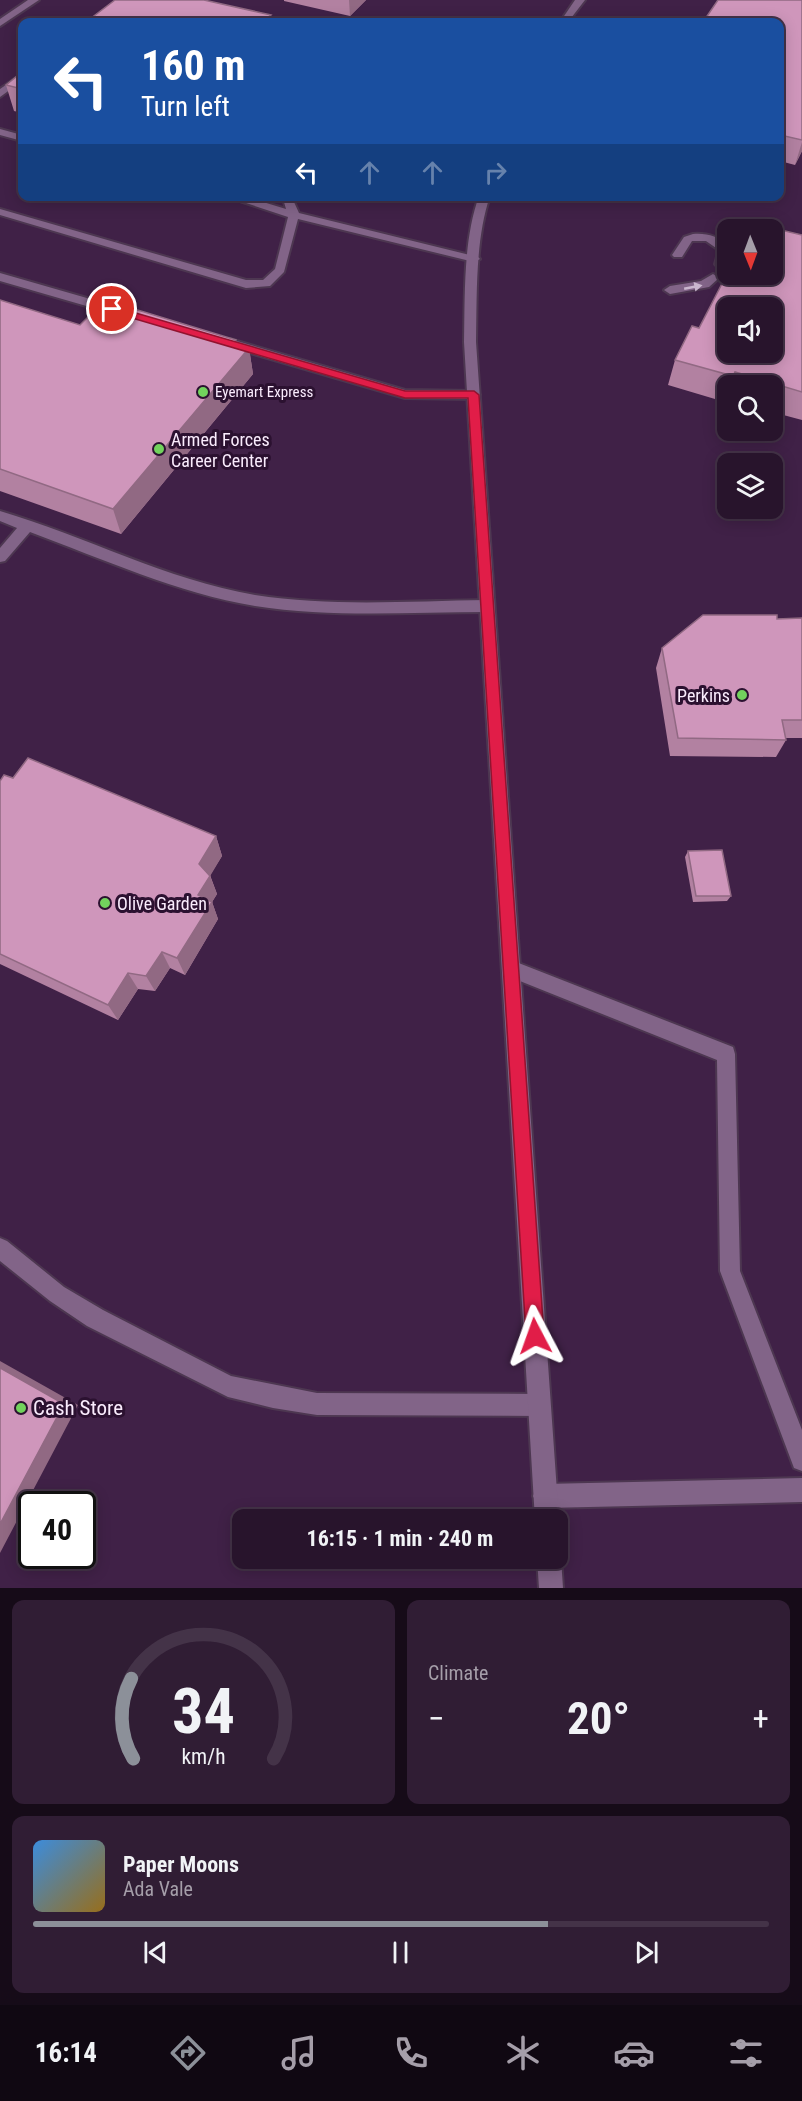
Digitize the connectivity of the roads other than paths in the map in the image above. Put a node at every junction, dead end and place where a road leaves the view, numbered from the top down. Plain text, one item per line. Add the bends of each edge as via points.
1 (34, 0) edge
2 (580, 0) edge
3 (567, 18) edge
4 (0, 23) edge
5 (18, 80) edge
6 (0, 94) edge
7 (0, 132) edge
8 (18, 137) edge
9 (248, 201) edge
10 (289, 201) edge
11 (483, 201) edge
12 (0, 212) edge
13 (294, 214) junction
14 (717, 242) edge
15 (678, 255) dead end
16 (474, 259) junction
17 (0, 277) edge
18 (713, 278) dead end
19 (670, 290) dead end
20 (134, 315) edge
21 (212, 338) edge
22 (474, 395) junction
23 (0, 516) edge
24 (27, 526) junction
25 (0, 557) edge
26 (487, 606) junction
27 (511, 969) junction
28 (0, 1248) edge
29 (539, 1405) junction
30 (802, 1460) edge
31 (802, 1490) edge
32 (545, 1496) junction
33 (546, 1509) edge
34 (550, 1569) edge
35 (551, 1588) edge

1 - 4 street
2 - 3 street
5 - 6 street
7 - 8 street
9 - 13 street
10 - 13 street
11 - 16 street
12 - 13 street via 246,284 266,282 280,270
13 - 16 street
14 - 15 street via 705,237 688,239
16 - 22 street via 470,342
17 - 20 street
19 -> 18 street via 705,284
21 - 22 street via 405,394
22 - 26 street
23 - 24 street
24 - 25 street
24 - 26 street via 182,582 254,600 317,607
26 - 27 street
27 - 29 street
27 - 30 street via 726,1054 730,1271
28 - 29 street via 57,1294 95,1318 228,1386 317,1404
29 - 32 street
31 - 32 street
32 - 33 street
34 - 35 street

